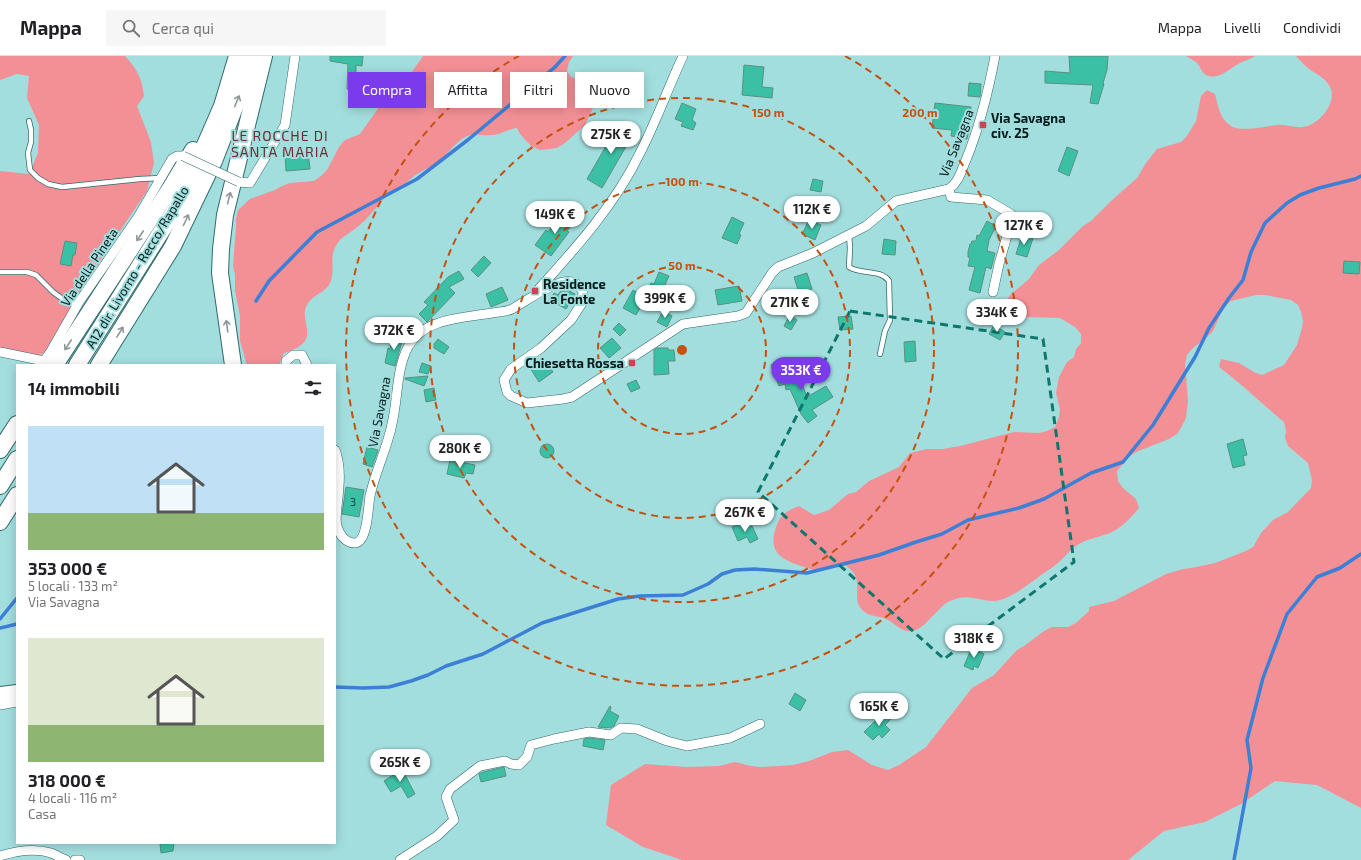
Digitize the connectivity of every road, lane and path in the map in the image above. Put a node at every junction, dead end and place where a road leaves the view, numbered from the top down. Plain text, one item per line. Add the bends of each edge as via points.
1 (237, 56) edge
2 (252, 56) edge
3 (264, 56) edge
4 (295, 56) edge
5 (682, 56) edge
6 (995, 56) edge
7 (229, 82) junction
8 (29, 120) dead end
9 (161, 178) junction
10 (949, 189) junction
11 (849, 234) junction
12 (0, 272) edge
13 (993, 292) dead end
14 (532, 297) junction
15 (77, 306) junction
16 (0, 352) edge
17 (880, 354) dead end
18 (57, 364) edge
19 (78, 364) edge
20 (100, 364) edge
21 (233, 364) edge
22 (286, 364) edge
23 (306, 364) edge
24 (16, 426) edge
25 (0, 450) edge
26 (336, 452) edge
27 (16, 461) edge
28 (0, 486) edge
29 (16, 497) edge
30 (0, 522) edge
31 (336, 525) edge
32 (336, 525) edge
33 (16, 687) edge
34 (0, 689) edge
35 (16, 693) edge
36 (0, 695) edge
37 (16, 702) edge
38 (0, 705) edge
39 (760, 724) dead end
40 (0, 856) edge
41 (66, 860) edge
42 (75, 860) edge
43 (80, 860) edge
44 (400, 860) edge

1 - 7 highway, A12 dir. Livorno - Recco/Rapallo
20 -> 2 highway via 174,246 214,161
21 -> 3 highway via 220,273 221,249 225,215
4 - 9 street, Via della Pineta, bridge via 285,125 250,183 239,182 183,156 172,159
5 - 14 street via 640,154 611,202 577,248
6 - 10 street, Via Savagna via 986,100 972,145 958,181
7 -> 18 highway via 171,187
7 - 19 highway, A12 dir. Livorno - Recco/Rapallo via 222,106 180,202
8 - 9 lane via 30,170 48,184 62,187
9 - 15 street, Via della Pineta via 138,217
10 - 11 street, Via Savagna via 896,200 866,226
10 - 13 street via 951,197 987,200 1011,214
11 - 14 street, Via Savagna via 778,268 746,313 683,324 572,397 527,403 507,392 504,380 510,368 541,348 571,320 582,303 583,292 574,282 566,281
11 - 17 lane via 849,267 881,275 889,281 890,320
12 - 15 lane via 27,272 36,275 53,292
14 - 32 street, Via Savagna via 510,310 442,321 420,332 408,347 401,370 392,424 370,496 363,537 356,543 348,542 342,538
15 - 16 street, Via della Pineta via 44,360
22 - 23 street via 293,355 302,355
24 - 25 highway
26 - 31 street, Via Savagna via 339,474
27 - 28 highway
29 - 30 highway
33 - 34 highway
35 - 36 highway
37 - 38 street
39 - 44 street via 730,738 687,746 638,729 621,728 611,735 589,732 531,745 527,757 519,765 505,760 480,766 450,789 446,797 454,820 437,836
40 - 41 street via 34,851 51,853
42 - 43 street

